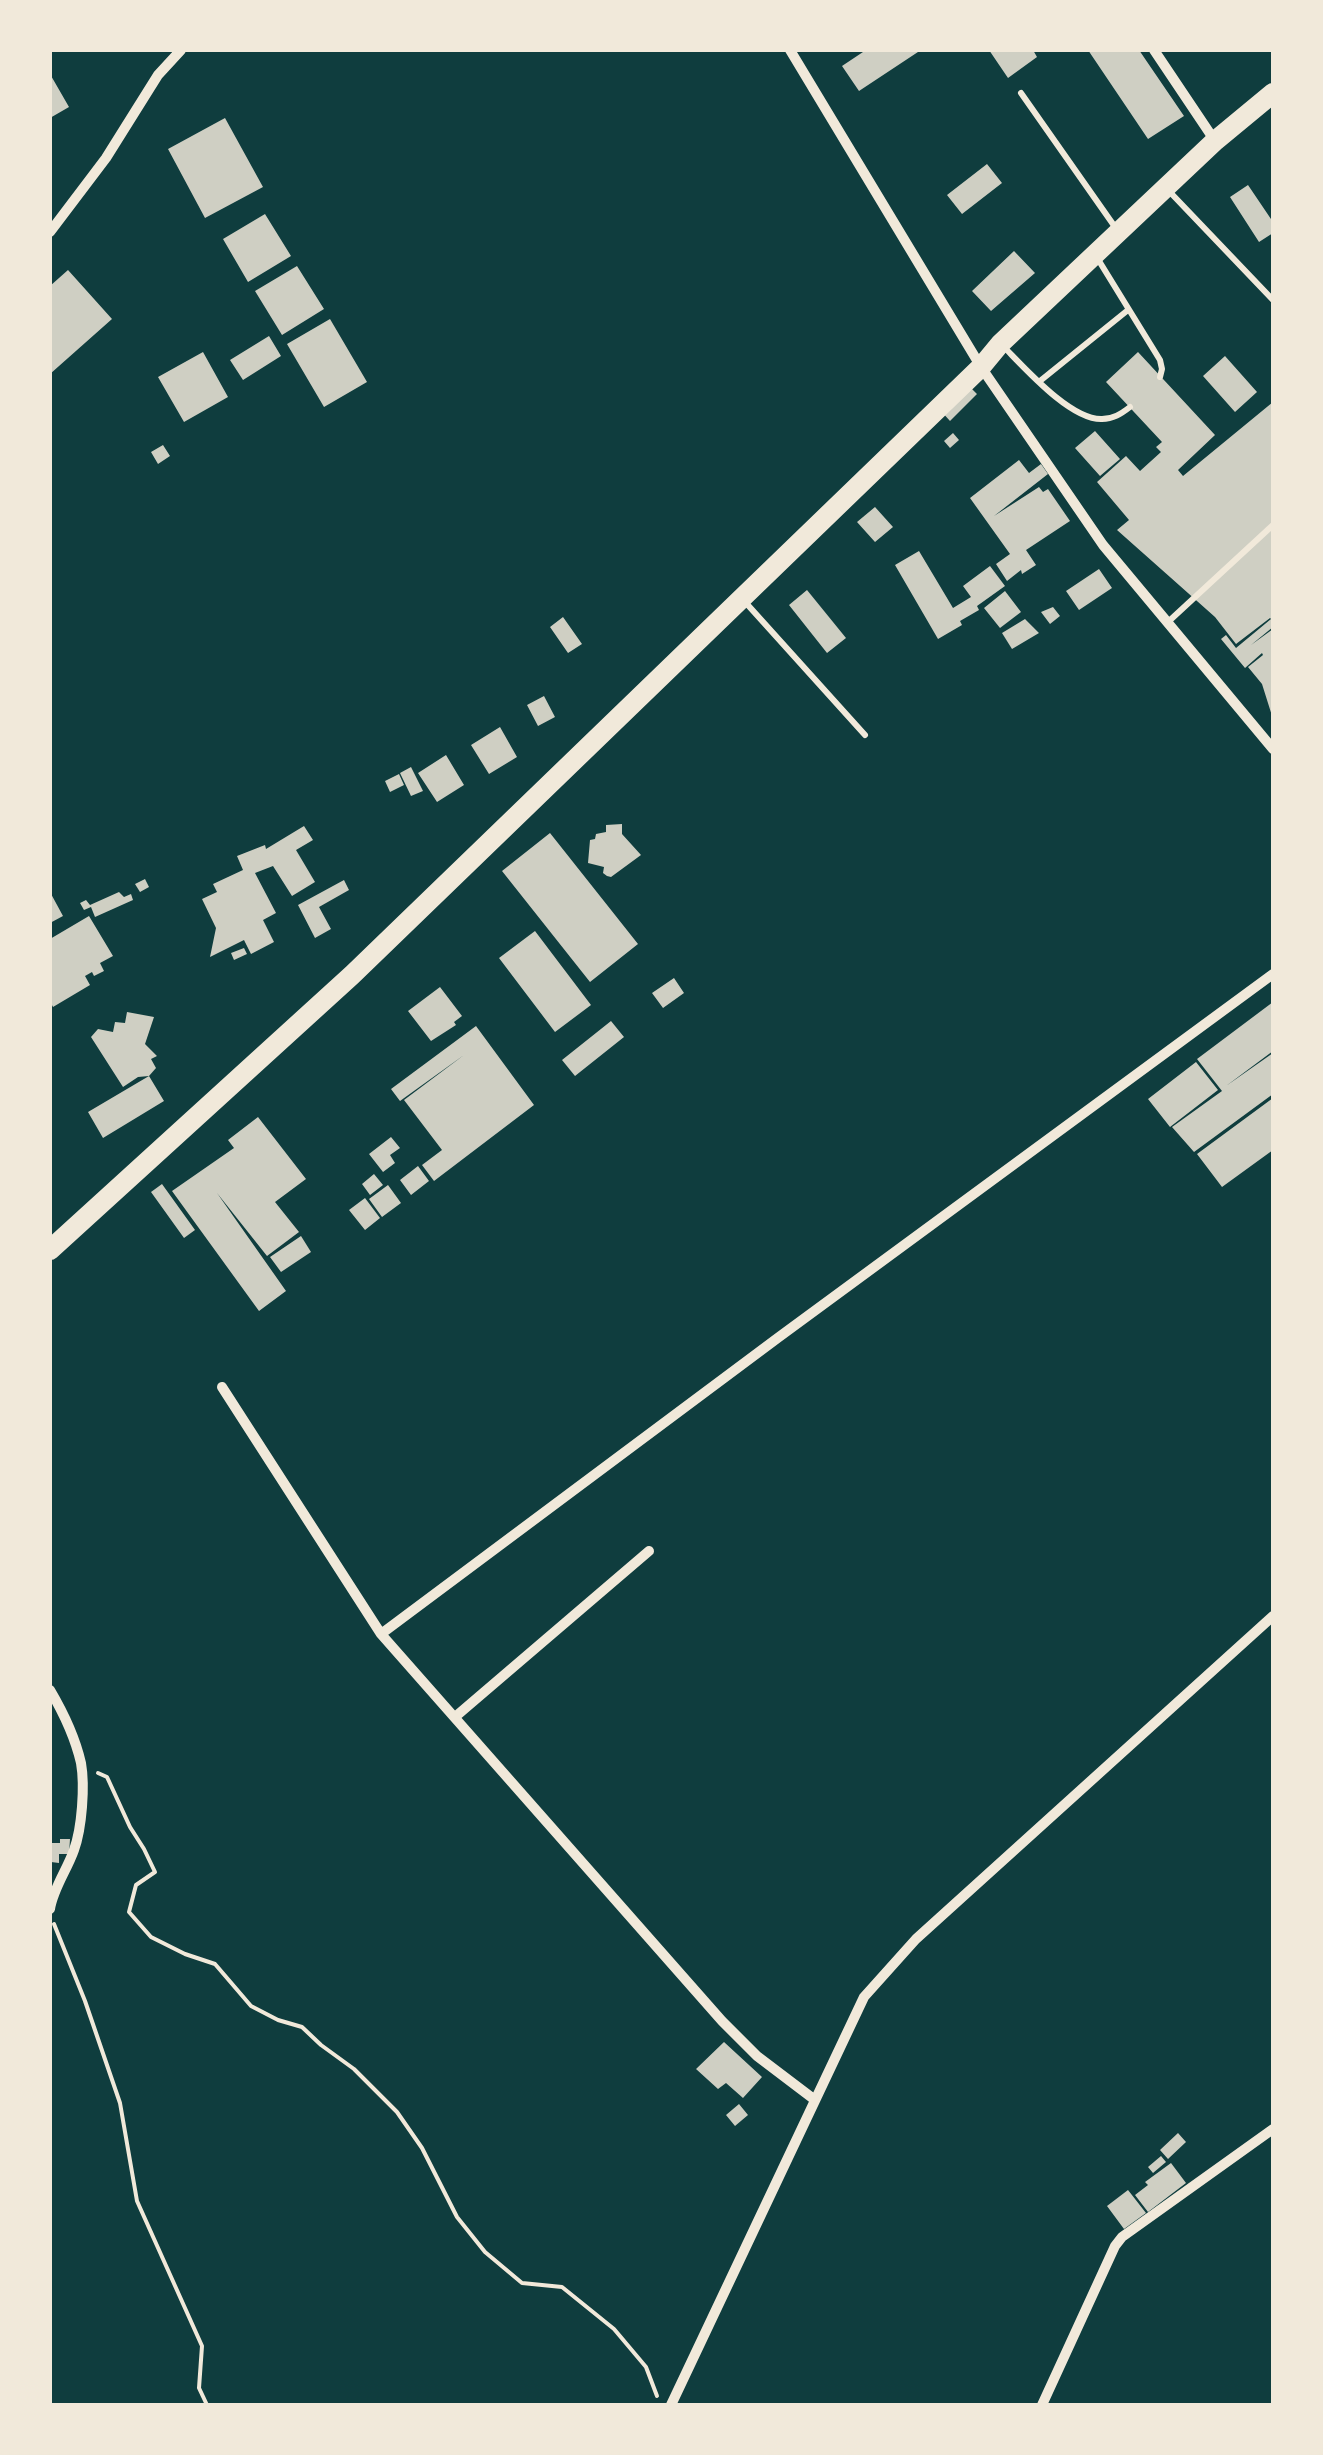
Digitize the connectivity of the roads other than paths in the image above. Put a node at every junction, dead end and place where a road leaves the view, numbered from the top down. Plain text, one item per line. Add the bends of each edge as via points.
1 (181, 50) edge
2 (790, 50) edge
3 (1154, 50) edge
4 (1021, 92) dead end
5 (1273, 93) edge
6 (1216, 142) junction
7 (1166, 188) junction
8 (50, 232) edge
9 (1118, 233) junction
10 (1095, 255) junction
11 (1273, 300) edge
12 (1128, 310) junction
13 (1000, 344) junction
14 (981, 367) junction
15 (1160, 377) dead end
16 (1040, 382) junction
17 (1130, 408) dead end
18 (1273, 525) edge
19 (742, 598) junction
20 (1167, 623) junction
21 (865, 735) dead end
22 (1273, 750) edge
23 (1273, 974) edge
24 (50, 1250) edge
25 (222, 1387) dead end
26 (649, 1551) dead end
27 (1273, 1616) edge
28 (381, 1634) junction
29 (50, 1690) edge
30 (454, 1718) junction
31 (50, 1912) edge
32 (816, 2100) junction
33 (1273, 2130) edge
34 (671, 2405) edge
35 (1042, 2405) edge

1 - 8 street
2 - 14 street
3 - 6 street
4 - 9 lane
5 - 6 main road
6 - 7 main road
7 - 9 main road
7 - 11 lane
9 - 10 main road
10 - 12 lane
10 - 13 main road
12 - 15 lane via 1160,360
12 - 16 lane
13 - 14 main road
13 - 16 lane
14 - 19 main road
14 - 20 street via 1103,545
16 - 17 lane via 1068,407 1098,420
18 - 20 lane
19 - 21 lane
19 - 24 main road via 352,975
20 - 22 street
23 - 28 street
25 - 28 street
26 - 30 street
27 - 32 street via 916,1940 864,1997
28 - 30 street
29 - 31 street via 81,1765 79,1830
30 - 32 street via 722,2021
32 - 34 street
33 - 35 street via 1122,2237

